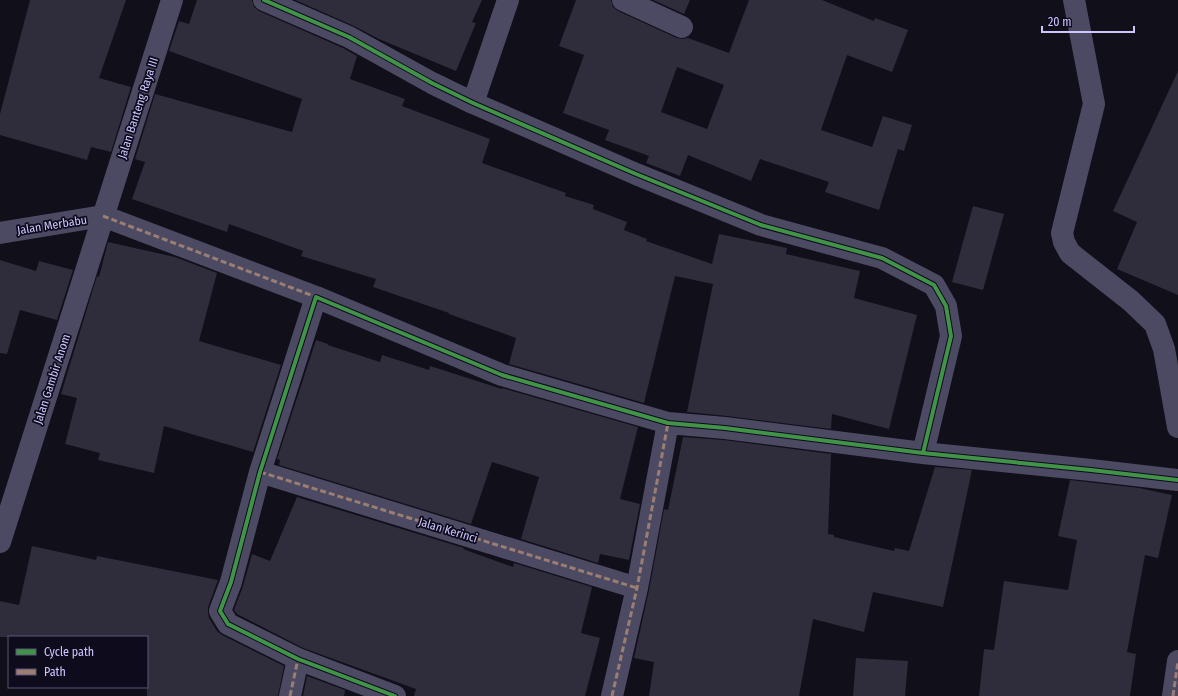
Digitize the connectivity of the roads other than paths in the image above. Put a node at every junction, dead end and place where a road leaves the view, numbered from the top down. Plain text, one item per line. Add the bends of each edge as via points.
1 (172, 0) edge
2 (264, 0) edge
3 (508, 0) edge
4 (623, 0) edge
5 (1074, 0) edge
6 (682, 27) dead end
7 (473, 103) junction
8 (103, 216) junction
9 (0, 233) edge
10 (316, 297) junction
11 (668, 422) junction
12 (1178, 427) edge
13 (923, 453) junction
14 (260, 472) junction
15 (1178, 480) edge
16 (0, 542) edge
17 (637, 588) junction
18 (298, 659) junction
19 (1178, 661) edge
20 (290, 696) edge
21 (396, 696) edge
22 (612, 696) edge
23 (1173, 696) edge

1 - 8 street, Jalan Banteng Raya III
2 - 7 street via 349,38
3 - 7 street
4 - 6 street
5 - 12 street via 1094,104 1062,232 1064,242 1070,253 1131,301 1155,324 1164,348
7 - 13 street via 761,225 882,258 934,284 946,306 951,336
8 - 9 street, Jalan Merbabu
8 - 10 street
8 - 16 street, Jalan Gambir Anom
10 - 11 street via 502,375
10 - 14 street
11 - 13 street
11 - 17 street
13 - 15 street
14 - 17 street, Jalan Kerinci
14 - 18 street via 231,582 220,610 228,624
17 - 22 street
18 - 20 street
18 - 21 street
19 - 23 street

